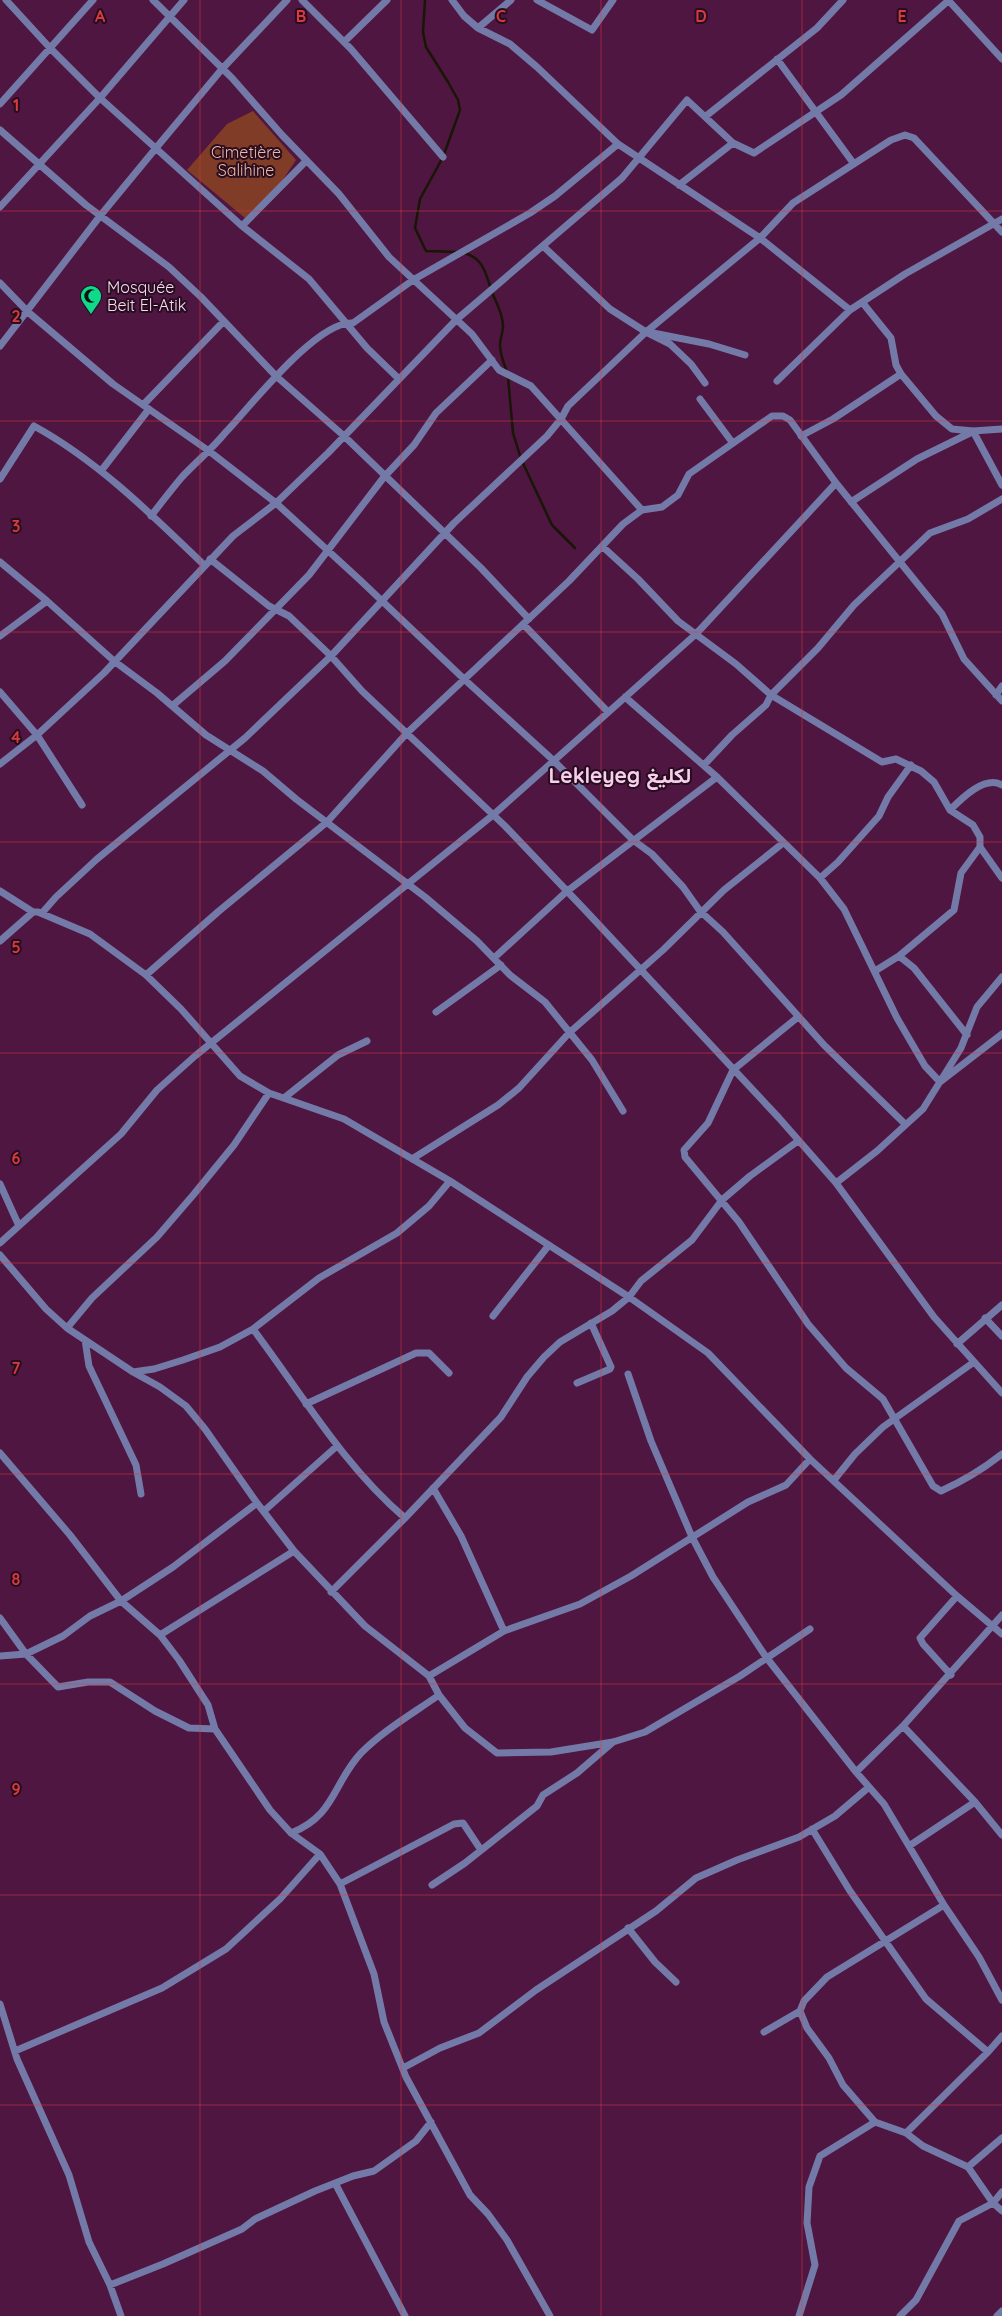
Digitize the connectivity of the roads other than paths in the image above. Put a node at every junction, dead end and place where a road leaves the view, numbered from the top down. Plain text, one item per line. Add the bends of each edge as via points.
1 (6, 0) edge
2 (93, 0) edge
3 (153, 0) edge
4 (184, 0) edge
5 (287, 0) edge
6 (302, 0) edge
7 (387, 0) edge
8 (452, 0) edge
9 (511, 0) edge
10 (537, 0) edge
11 (613, 0) edge
12 (843, 0) edge
13 (948, 0) edge
14 (169, 16) junction
15 (478, 28) junction
16 (344, 42) junction
17 (50, 48) junction
18 (777, 59) junction
19 (1002, 60) edge
20 (222, 69) junction
21 (100, 98) junction
22 (0, 104) edge
23 (816, 112) junction
24 (706, 116) junction
25 (0, 130) edge
26 (733, 143) junction
27 (618, 144) junction
28 (156, 148) junction
29 (443, 157) dead end
30 (639, 159) junction
31 (306, 161) junction
32 (854, 164) junction
33 (39, 165) junction
34 (679, 185) junction
35 (0, 207) edge
36 (100, 216) junction
37 (1002, 219) edge
38 (994, 224) junction
39 (242, 226) junction
40 (1002, 232) edge
41 (760, 238) junction
42 (544, 246) junction
43 (412, 280) junction
44 (0, 283) edge
45 (862, 302) junction
46 (850, 310) junction
47 (28, 312) junction
48 (456, 320) junction
49 (223, 322) junction
50 (346, 322) junction
51 (646, 332) junction
52 (0, 346) edge
53 (745, 356) dead end
54 (492, 360) junction
55 (901, 374) junction
56 (276, 376) junction
57 (399, 378) junction
58 (777, 381) dead end
59 (705, 383) dead end
60 (700, 399) dead end
61 (146, 407) junction
62 (561, 419) junction
63 (1002, 429) edge
64 (973, 432) junction
65 (344, 436) junction
66 (801, 436) junction
67 (732, 442) junction
68 (209, 451) junction
69 (101, 472) junction
70 (384, 477) junction
71 (0, 480) edge
72 (836, 483) junction
73 (1002, 485) edge
74 (1002, 499) edge
75 (851, 502) junction
76 (276, 503) junction
77 (642, 510) junction
78 (151, 516) junction
79 (445, 533) junction
80 (603, 547) junction
81 (329, 551) junction
82 (210, 559) junction
83 (900, 561) junction
84 (0, 562) edge
85 (204, 565) junction
86 (48, 601) junction
87 (383, 602) junction
88 (276, 610) junction
89 (526, 622) junction
90 (696, 634) junction
91 (0, 636) edge
92 (331, 656) junction
93 (114, 661) junction
94 (464, 679) junction
95 (1002, 686) edge
96 (0, 692) edge
97 (771, 695) junction
98 (996, 695) junction
99 (626, 697) junction
100 (1002, 700) edge
101 (172, 706) junction
102 (608, 712) junction
103 (407, 733) junction
104 (36, 735) junction
105 (231, 749) junction
106 (553, 760) junction
107 (0, 764) edge
108 (704, 765) junction
109 (911, 765) junction
110 (717, 777) junction
111 (1002, 785) edge
112 (82, 806) dead end
113 (950, 810) junction
114 (493, 815) junction
115 (327, 822) junction
116 (633, 840) junction
117 (783, 843) junction
118 (980, 847) junction
119 (820, 878) junction
120 (1002, 878) edge
121 (407, 884) junction
122 (0, 891) edge
123 (566, 892) junction
124 (700, 911) junction
125 (33, 912) junction
126 (42, 913) junction
127 (0, 941) edge
128 (899, 956) junction
129 (494, 958) junction
130 (501, 965) junction
131 (640, 970) junction
132 (875, 971) junction
133 (146, 975) junction
134 (1002, 977) edge
135 (436, 1012) dead end
136 (798, 1018) junction
137 (569, 1032) junction
138 (1002, 1034) edge
139 (966, 1035) junction
140 (367, 1041) dead end
141 (212, 1044) junction
142 (732, 1070) junction
143 (940, 1082) junction
144 (270, 1093) junction
145 (284, 1098) junction
146 (623, 1111) dead end
147 (904, 1124) junction
148 (798, 1141) junction
149 (412, 1159) junction
150 (450, 1180) junction
151 (836, 1183) junction
152 (0, 1184) edge
153 (722, 1200) junction
154 (19, 1226) junction
155 (0, 1242) edge
156 (549, 1245) junction
157 (1, 1260) edge
158 (629, 1297) junction
159 (1002, 1305) edge
160 (493, 1316) dead end
161 (985, 1318) junction
162 (590, 1323) junction
163 (67, 1328) junction
164 (253, 1329) junction
165 (1002, 1336) edge
166 (85, 1340) junction
167 (957, 1344) junction
168 (974, 1362) junction
169 (132, 1372) junction
170 (449, 1373) dead end
171 (628, 1374) dead end
172 (577, 1383) dead end
173 (1002, 1393) edge
174 (306, 1404) junction
175 (893, 1419) junction
176 (337, 1446) junction
177 (1002, 1454) edge
178 (1, 1456) edge
179 (810, 1459) junction
180 (834, 1480) junction
181 (433, 1488) junction
182 (141, 1494) dead end
183 (257, 1503) junction
184 (264, 1510) junction
185 (405, 1518) junction
186 (692, 1537) junction
187 (294, 1551) junction
188 (331, 1592) junction
189 (957, 1596) junction
190 (121, 1601) junction
191 (1002, 1615) edge
192 (0, 1618) edge
193 (992, 1626) junction
194 (810, 1629) dead end
195 (504, 1631) junction
196 (1002, 1634) edge
197 (160, 1635) junction
198 (26, 1654) junction
199 (0, 1656) edge
200 (766, 1657) junction
201 (950, 1675) junction
202 (429, 1676) junction
203 (438, 1695) junction
204 (903, 1726) junction
205 (215, 1729) junction
206 (613, 1742) junction
207 (856, 1772) junction
208 (869, 1787) junction
209 (975, 1802) junction
210 (812, 1829) junction
211 (292, 1832) junction
212 (1002, 1835) edge
213 (909, 1846) junction
214 (481, 1850) junction
215 (320, 1854) junction
216 (340, 1884) junction
217 (432, 1885) dead end
218 (944, 1905) junction
219 (628, 1928) junction
220 (886, 1942) junction
221 (676, 1982) dead end
222 (1002, 2000) edge
223 (0, 2004) edge
224 (800, 2011) junction
225 (764, 2032) dead end
226 (1002, 2036) edge
227 (15, 2051) junction
228 (988, 2052) junction
229 (402, 2068) junction
230 (431, 2122) junction
231 (875, 2122) junction
232 (906, 2133) junction
233 (1002, 2138) edge
234 (968, 2168) junction
235 (335, 2183) junction
236 (1002, 2192) edge
237 (993, 2202) junction
238 (1002, 2211) edge
239 (110, 2286) junction
240 (1002, 2311) edge
241 (121, 2316) edge
242 (405, 2316) edge
243 (550, 2316) edge
244 (799, 2316) edge
245 (900, 2316) edge
246 (997, 2316) edge

1 - 17 street
2 - 17 street
3 - 14 street
4 - 14 street
5 - 20 street
6 - 16 street
7 - 16 street
8 - 15 street
9 - 15 street
10 - 11 street via 592,30
12 - 18 street via 817,28
13 - 19 street
13 - 23 street via 841,95
14 - 20 street
14 - 21 street
15 - 27 street via 510,44
16 - 29 street
17 - 21 street
17 - 22 street
18 - 23 street
18 - 24 street
20 - 28 street
20 - 31 street
21 - 28 street
21 - 33 street
23 - 26 street via 754,153
23 - 32 street
24 - 26 street
24 - 30 street via 687,100
25 - 33 street
26 - 34 street
27 - 30 street
27 - 43 street via 530,213
28 - 36 street
28 - 39 street
30 - 34 street
30 - 42 street via 622,178
31 - 39 street
31 - 43 street via 339,194 389,257
32 - 38 street via 891,140 905,136 914,138
32 - 41 street via 801,197
33 - 35 street
33 - 36 street
34 - 41 street
36 - 47 street
36 - 49 street via 168,267
37 - 38 street
38 - 40 street
38 - 45 street
39 - 50 street via 309,279
41 - 46 street
41 - 51 street
42 - 48 street
42 - 51 street via 610,310
43 - 48 street
43 - 50 street via 353,323
44 - 47 street
45 - 46 street
45 - 55 street via 891,338
46 - 58 street
47 - 52 street
47 - 61 street via 113,384
48 - 54 street via 472,334
48 - 57 street
49 - 56 street
49 - 61 street
50 - 56 street via 322,334
50 - 57 street via 367,348
51 - 53 street via 702,343
51 - 59 street via 670,344
51 - 62 street via 568,406
54 - 62 street via 499,370 531,386
54 - 70 street via 436,412 414,445
55 - 64 street via 945,424 952,429
55 - 66 street
56 - 65 street
56 - 68 street
57 - 65 street
60 - 67 street
61 - 68 street
61 - 69 street
62 - 77 street
62 - 79 street
63 - 64 street
64 - 73 street
64 - 75 street via 917,459
65 - 70 street
65 - 76 street
66 - 67 street via 790,420 772,416
66 - 72 street
67 - 77 street via 689,474 678,495 662,507
68 - 76 street
68 - 78 street via 183,476
69 - 71 street via 34,426
69 - 78 street
70 - 79 street
70 - 81 street
72 - 75 street
72 - 90 street
74 - 83 street via 968,519 935,529
75 - 83 street
76 - 81 street
76 - 82 street via 233,536
77 - 80 street via 623,524
78 - 85 street
79 - 87 street
79 - 89 street
80 - 89 street
80 - 90 street via 678,621
81 - 87 street
81 - 88 street
82 - 85 street
82 - 88 street
83 - 97 street via 854,605 818,648
83 - 98 street via 945,617 964,659
84 - 86 street
85 - 93 street
86 - 91 street
86 - 93 street
87 - 92 street
87 - 94 street
88 - 92 street via 289,616
88 - 101 street via 225,662
89 - 94 street
89 - 102 street
90 - 97 street
90 - 99 street
92 - 103 street via 362,691
92 - 105 street
93 - 101 street
93 - 104 street
94 - 103 street
94 - 106 street
95 - 98 street
96 - 104 street
97 - 108 street via 766,705 732,734
97 - 109 street via 882,762 896,760
98 - 100 street
99 - 102 street
99 - 108 street
101 - 105 street via 206,735
102 - 106 street
103 - 114 street
103 - 115 street
104 - 107 street
104 - 112 street
105 - 115 street
105 - 126 street via 97,859
106 - 114 street
106 - 116 street
108 - 110 street
109 - 113 street via 922,770 934,782
109 - 119 street via 879,816
110 - 116 street
110 - 117 street
111 - 113 street via 989,781
113 - 118 street via 973,824 980,837
114 - 121 street
114 - 123 street
115 - 121 street
115 - 133 street via 219,910
116 - 123 street
116 - 124 street via 652,854 683,886
117 - 119 street
117 - 124 street
118 - 120 street
118 - 128 street via 961,872 954,910
119 - 132 street via 844,909
121 - 129 street
121 - 141 street
122 - 125 street
123 - 129 street
123 - 131 street
124 - 131 street
124 - 136 street via 723,932
125 - 126 street
125 - 127 street
126 - 133 street via 90,934
128 - 132 street
128 - 139 street via 914,968
129 - 130 street
130 - 135 street
130 - 137 street via 545,1002
131 - 137 street
131 - 142 street
132 - 143 street via 925,1066
133 - 141 street
134 - 139 street via 977,1007
136 - 142 street
136 - 147 street
137 - 146 street via 592,1060
137 - 149 street via 519,1088 498,1105
138 - 143 street
139 - 143 street via 962,1048
140 - 145 street via 338,1055
141 - 144 street via 240,1076
141 - 154 street via 157,1090 121,1134
142 - 148 street
142 - 153 street via 708,1123 684,1150 685,1157
143 - 147 street via 923,1109
144 - 145 street
144 - 163 street via 234,1144 157,1237 92,1298
145 - 149 street via 344,1120
147 - 151 street via 877,1151
148 - 151 street
148 - 153 street
149 - 150 street
150 - 156 street
150 - 164 street via 429,1206 398,1233 319,1278
151 - 167 street
152 - 154 street
153 - 158 street via 692,1240 641,1281
153 - 175 street via 808,1324 846,1368 883,1400
154 - 155 street
156 - 158 street
156 - 160 street
157 - 163 street
158 - 162 street via 612,1312
158 - 179 street via 708,1353
159 - 161 street
161 - 165 street
161 - 167 street
162 - 172 street via 611,1367
162 - 181 street via 560,1342 544,1357 501,1417
163 - 166 street
164 - 169 street via 220,1347 154,1369
164 - 174 street
166 - 169 street
166 - 182 street via 89,1366 136,1465
167 - 168 street
168 - 173 street
168 - 175 street
169 - 183 street via 160,1386 186,1406 206,1429
170 - 174 street via 428,1353 416,1353
171 - 186 street via 650,1441
174 - 176 street
175 - 177 street via 933,1486 941,1491 981,1470
175 - 180 street via 855,1454
176 - 184 street
176 - 185 street via 384,1500
178 - 190 street via 70,1535
179 - 180 street
179 - 186 street via 786,1485 748,1502
180 - 189 street
181 - 185 street
181 - 195 street via 461,1536
183 - 184 street
183 - 190 street via 173,1567
184 - 187 street
185 - 188 street
186 - 195 street via 580,1604
186 - 200 street via 713,1577
187 - 188 street
187 - 197 street
188 - 202 street via 365,1626
189 - 193 street
189 - 201 street via 920,1638
190 - 197 street
190 - 198 street
191 - 193 street
192 - 198 street
193 - 196 street
193 - 201 street
194 - 200 street
195 - 202 street
197 - 205 street via 208,1705
198 - 199 street
198 - 205 street via 58,1687 110,1682 189,1728
200 - 206 street via 645,1732
200 - 207 street
201 - 204 street
202 - 203 street
203 - 206 street via 465,1728 497,1753 551,1752
203 - 211 street via 382,1734 360,1755 326,1810 307,1826
204 - 207 street
204 - 209 street
205 - 211 street via 270,1810
206 - 214 street via 577,1773 543,1795 537,1806
207 - 208 street
208 - 210 street via 835,1816
208 - 213 street via 884,1804
209 - 212 street
209 - 213 street
210 - 219 street via 696,1878 656,1911
210 - 220 street
211 - 215 street
213 - 218 street
214 - 216 street via 463,1823 454,1824
214 - 217 street
215 - 216 street
215 - 227 street via 280,1899 226,1949 162,1988
216 - 229 street via 374,1974 384,2022
218 - 220 street
218 - 222 street
219 - 221 street
219 - 229 street via 479,2033
220 - 224 street via 827,1977 804,2001
220 - 228 street via 926,1999
223 - 227 street
224 - 225 street
224 - 231 street via 843,2085
226 - 228 street
227 - 239 street via 69,2175 89,2242
228 - 232 street
229 - 230 street
230 - 235 street via 416,2141 374,2171
230 - 243 street via 470,2195 506,2240
231 - 232 street
231 - 244 street via 820,2156 809,2188 807,2223 815,2266
232 - 234 street via 923,2146
233 - 234 street
234 - 237 street
235 - 239 street via 218,2240
235 - 242 street
236 - 237 street
237 - 238 street
237 - 245 street via 958,2221 916,2300
239 - 241 street
240 - 246 street

